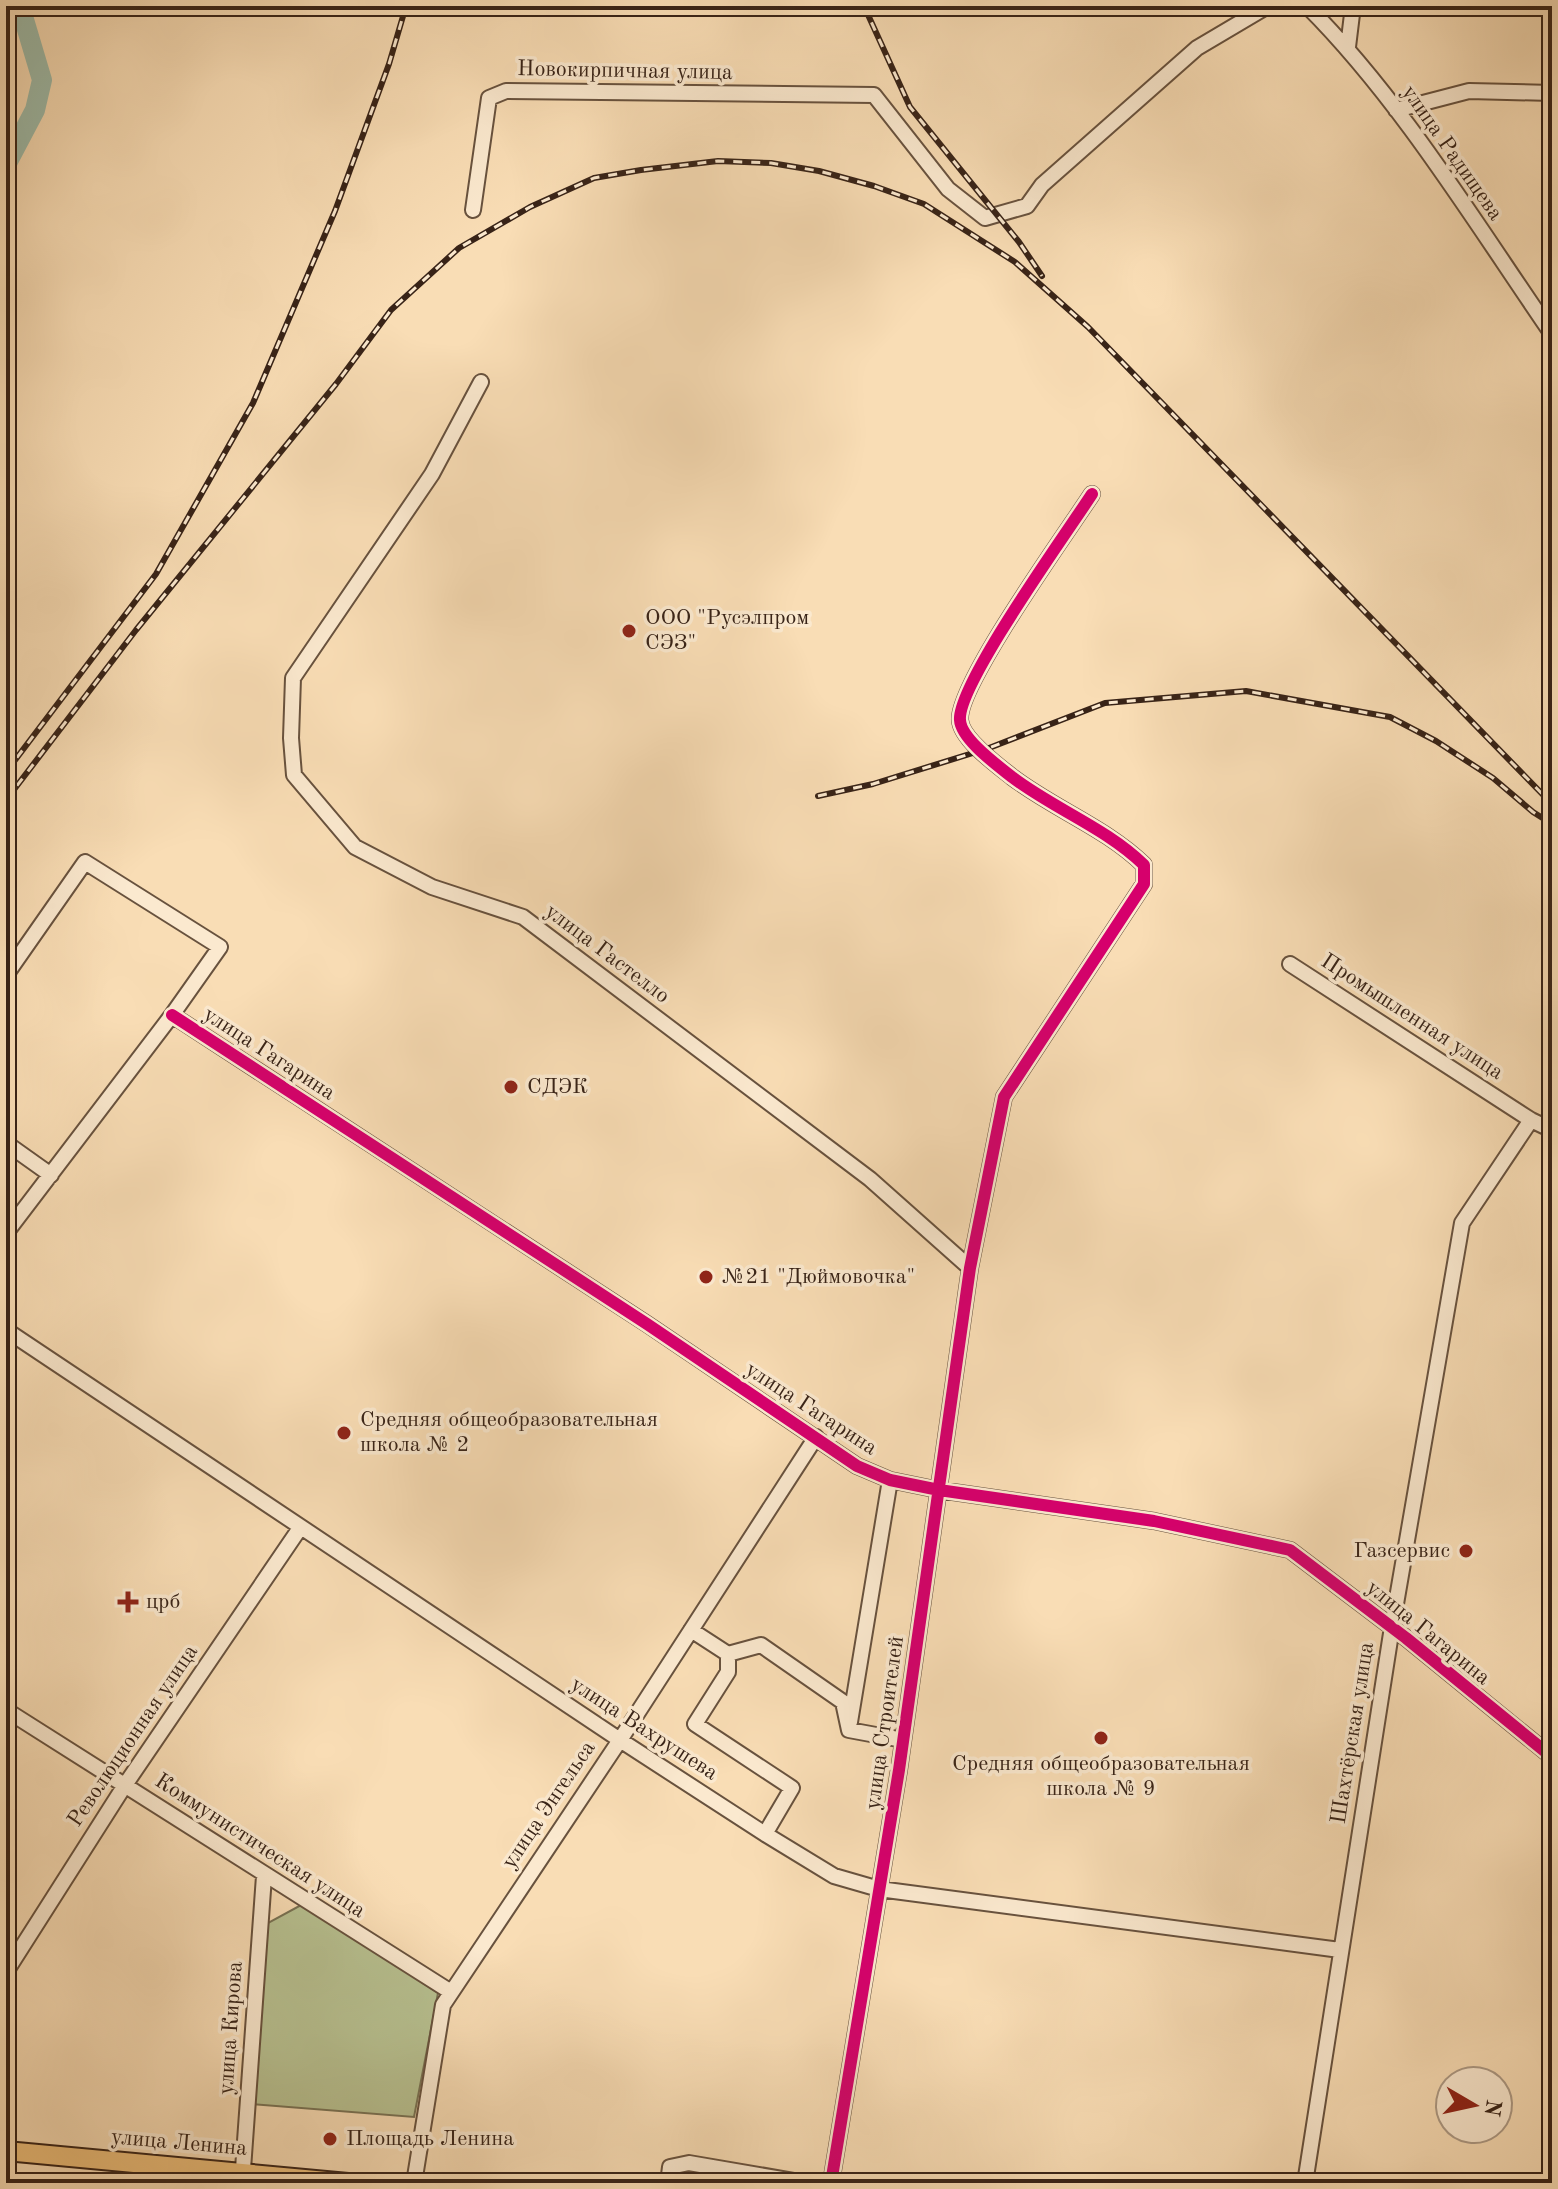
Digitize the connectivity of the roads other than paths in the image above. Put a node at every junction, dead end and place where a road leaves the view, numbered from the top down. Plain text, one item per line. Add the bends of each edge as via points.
1 (1268, 6) edge
2 (1307, 6) edge
3 (1353, 6) edge
4 (1348, 47) junction
5 (1552, 93) edge
6 (1396, 110) junction
7 (473, 210) dead end
8 (1552, 334) edge
9 (481, 382) dead end
10 (1092, 494) dead end
11 (1290, 964) dead end
12 (6, 975) edge
13 (172, 1015) junction
14 (1531, 1120) junction
15 (1552, 1130) edge
16 (6, 1143) edge
17 (51, 1175) junction
18 (6, 1233) edge
19 (970, 1268) junction
20 (6, 1330) edge
21 (816, 1437) junction
22 (890, 1480) junction
23 (939, 1490) junction
24 (300, 1528) junction
25 (1392, 1627) junction
26 (691, 1630) junction
27 (728, 1654) junction
28 (6, 1710) edge
29 (849, 1730) junction
30 (620, 1740) junction
31 (903, 1740) junction
32 (1552, 1757) edge
33 (125, 1785) junction
34 (765, 1834) junction
35 (264, 1876) junction
36 (879, 1889) junction
37 (1340, 1950) junction
38 (6, 1972) edge
39 (451, 1992) junction
40 (6, 2152) edge
41 (242, 2178) edge
42 (348, 2183) edge
43 (414, 2183) edge
44 (668, 2183) edge
45 (806, 2183) edge
46 (831, 2183) edge
47 (1305, 2183) edge

1 - 7 street, Новокирпичная улица via 1197,48 1042,185 1027,206 985,218 948,189 874,95 506,91 489,98
2 - 4 street, улица Радищева
3 - 4 street
4 - 6 street, улица Радищева
5 - 6 street via 1469,91
6 - 8 street, улица Радищева
9 - 19 street, улица Гастелло via 432,474 293,678 294,775 355,847 432,887 523,917 870,1179
10 - 19 street, улица Строителей via 996,638 960,708 959,723 969,740 1014,778 1125,846 1144,865 1144,884 1004,1097
11 - 14 street, Промышленная улица
12 - 13 street via 85,862 220,947
13 - 17 street
13 - 21 street, улица Гагарина
14 - 15 street, Промышленная улица
14 - 25 street, Шахтёрская улица via 1462,1223
16 - 17 street
17 - 18 street
19 - 23 street, улица Строителей
20 - 24 street, улица Вахрушева
21 - 22 street, улица Гагарина via 857,1466
21 - 26 street, улица Энгельса
22 - 23 street, улица Гагарина
22 - 29 street
23 - 25 street, улица Гагарина via 1154,1521 1290,1550
23 - 31 street, улица Строителей
24 - 30 street, улица Вахрушева
24 - 33 street, Революционная улица
25 - 32 street, улица Гагарина
25 - 37 street, Шахтёрская улица
26 - 27 street
26 - 30 street, улица Энгельса
27 - 29 street via 761,1645 843,1702
27 - 34 street via 728,1672 695,1724 792,1788
28 - 33 street, Коммунистическая улица
29 - 31 street
30 - 34 street, улица Вахрушева
30 - 39 street, улица Энгельса
31 - 36 street, улица Строителей
33 - 35 street, Коммунистическая улица
33 - 38 street, Революционная улица
34 - 36 street, улица Вахрушева via 834,1876
35 - 39 street, Коммунистическая улица
35 - 41 street, улица Кирова
36 - 37 street, улица Вахрушева
36 - 46 street, улица Строителей
37 - 47 street, Шахтёрская улица
39 - 43 street, улица Энгельса via 443,2005
40 - 41 main road, улица Ленина
41 - 42 main road, улица Ленина
44 - 45 street via 670,2167 689,2163

